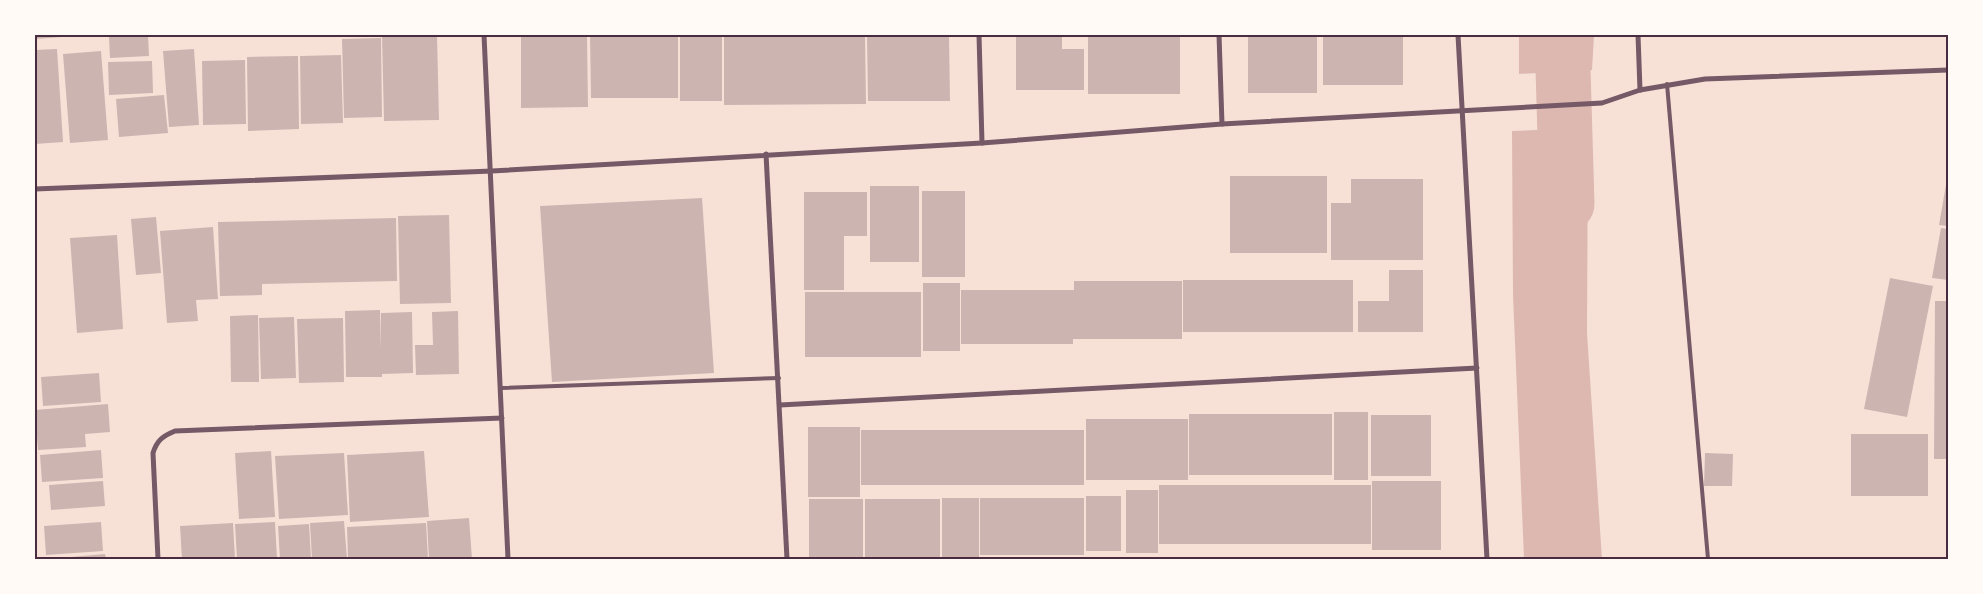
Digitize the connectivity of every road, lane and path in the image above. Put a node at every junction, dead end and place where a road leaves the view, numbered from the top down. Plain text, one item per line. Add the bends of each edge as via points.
1 (484, 35) edge
2 (979, 35) edge
3 (1219, 35) edge
4 (1458, 35) edge
5 (1638, 35) edge
6 (1948, 70) edge
7 (1667, 84) junction
8 (1640, 90) junction
9 (1463, 110) junction
10 (1222, 124) junction
11 (982, 143) junction
12 (766, 154) junction
13 (492, 171) junction
14 (35, 189) edge
15 (1477, 368) junction
16 (779, 378) junction
17 (501, 388) junction
18 (780, 405) junction
19 (502, 418) junction
20 (158, 559) edge
21 (508, 559) edge
22 (787, 559) edge
23 (1487, 559) edge
24 (1708, 559) edge

1 - 13 street
2 - 11 street
3 - 10 street
4 - 9 street
5 - 8 street
6 - 7 street via 1704,79
7 - 8 street
7 - 24 lane
8 - 9 street via 1602,102
9 - 10 street
9 - 15 street
10 - 11 street
11 - 12 street
12 - 13 street
12 - 16 street
13 - 14 street
13 - 17 street
15 - 18 street
15 - 23 street
16 - 17 lane
16 - 18 street
17 - 19 street
18 - 22 street
19 - 20 street via 175,431 167,434 160,438 153,453
19 - 21 street

